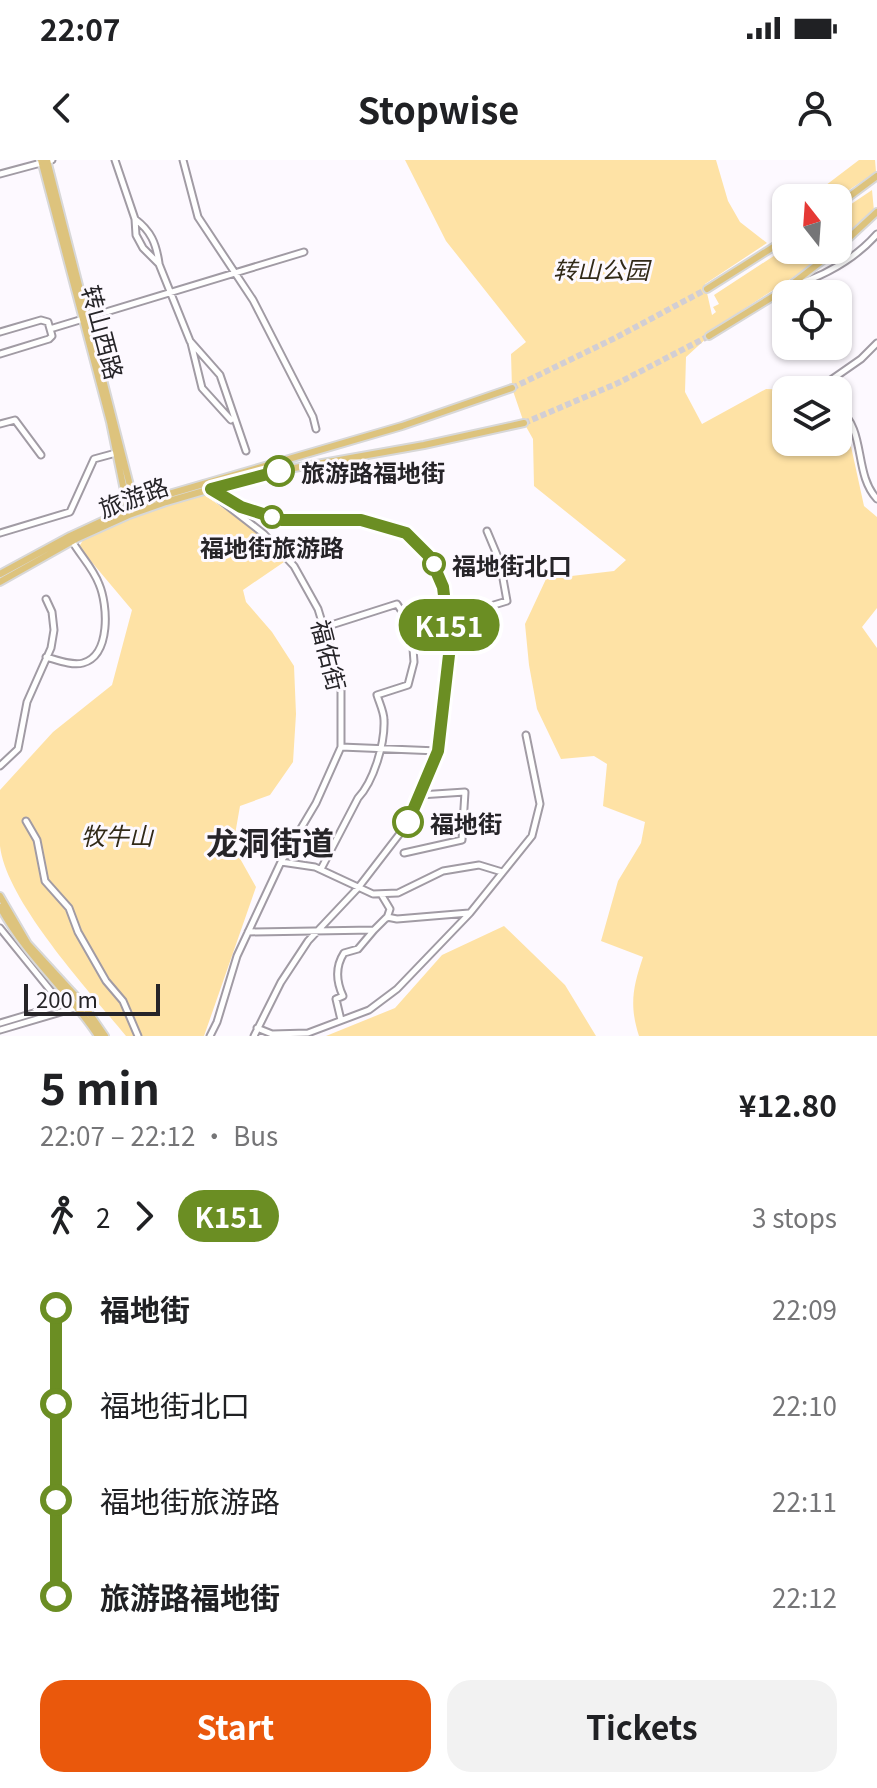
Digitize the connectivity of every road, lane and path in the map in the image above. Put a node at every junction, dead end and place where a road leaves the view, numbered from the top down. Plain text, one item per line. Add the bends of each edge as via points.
1 (115, 160) edge
2 (183, 160) edge
3 (46, 161) edge
4 (0, 174) edge
5 (877, 176) edge
6 (852, 196) edge
7 (877, 208) edge
8 (135, 219) junction
9 (877, 234) edge
10 (852, 236) edge
11 (874, 243) edge
12 (772, 248) edge
13 (304, 252) dead end
14 (159, 264) junction
15 (818, 264) edge
16 (235, 274) junction
17 (797, 280) edge
18 (812, 280) edge
19 (707, 289) tunnel mouth
20 (171, 293) junction
21 (772, 297) edge
22 (85, 318) junction
23 (50, 329) junction
24 (0, 332) edge
25 (709, 336) tunnel mouth
26 (190, 341) junction
27 (877, 343) edge
28 (0, 354) edge
29 (837, 376) edge
30 (512, 388) tunnel mouth
31 (524, 423) tunnel mouth
32 (0, 424) edge
33 (235, 424) junction
34 (852, 425) edge
35 (316, 429) dead end
36 (246, 451) dead end
37 (116, 453) junction
38 (41, 455) dead end
39 (207, 488) junction
40 (877, 499) edge
41 (132, 511) junction
42 (487, 531) dead end
43 (0, 533) edge
44 (72, 541) junction
45 (0, 574) edge
46 (0, 582) edge
47 (46, 599) dead end
48 (448, 621) junction
49 (325, 627) junction
50 (416, 633) junction
51 (46, 657) junction
52 (526, 735) dead end
53 (341, 747) junction
54 (381, 749) junction
55 (438, 751) junction
56 (0, 766) edge
57 (420, 795) junction
58 (26, 821) dead end
59 (404, 853) dead end
60 (281, 862) junction
61 (321, 869) junction
62 (502, 872) junction
63 (358, 888) junction
64 (381, 894) junction
65 (0, 896) edge
66 (0, 907) edge
67 (470, 913) junction
68 (387, 917) junction
69 (0, 928) edge
70 (374, 930) junction
71 (248, 932) junction
72 (316, 932) junction
73 (79, 1007) junction
74 (341, 1020) junction
75 (0, 1023) edge
76 (257, 1028) junction
77 (0, 1030) edge
78 (98, 1036) edge
79 (105, 1036) edge
80 (138, 1036) edge
81 (210, 1036) edge
82 (254, 1036) edge

1 - 8 street
2 - 16 street via 198,217
3 - 4 street
3 - 22 main road, 转山西路
5 - 6 main road
7 - 10 main road
8 - 14 street via 136,235
8 - 14 street via 149,229
9 - 11 street
11 - 18 street
12 - 19 main road
13 - 16 street
14 - 20 street
15 - 17 main road
16 - 20 street
16 - 35 street via 260,313
20 - 22 street
20 - 26 street
21 - 25 main road
22 - 23 street
22 - 37 main road, 转山西路
22 - 41 main road, 转山西路
23 - 24 street via 41,320
23 - 28 street via 49,339
26 - 33 street via 220,375
26 - 33 street via 202,388
27 - 29 street
30 - 39 main road, 旅游路
31 - 39 main road, 旅游路
32 - 38 street via 15,420
33 - 36 street
34 - 40 street via 864,474
37 - 41 main road, 转山西路
37 - 43 street via 94,459 70,512
39 - 41 main road, 旅游路
39 - 48 street via 241,507 282,520 361,520 406,533 430,557 443,587
39 - 49 street, 福佑街 via 294,566
41 - 44 main road, 旅游路
41 - 45 main road, 旅游路 via 70,536
42 - 48 street via 507,601
44 - 46 main road, 旅游路
44 - 51 street via 100,585 103,645 84,663
47 - 51 street via 54,630
48 - 50 street
48 - 55 street
49 - 50 street via 397,604
49 - 53 street, 福佑街 via 341,684
50 - 54 street via 408,685 377,695 384,720
51 - 56 street via 27,702 18,749
52 - 62 street via 540,804 532,836
53 - 54 street
53 - 60 street, 福佑街
54 - 55 street
54 - 61 street via 365,791
55 - 57 street
57 - 59 street via 465,792 462,840
57 - 63 street via 408,823
58 - 80 street via 37,840 45,881 69,908
60 - 61 street
60 - 71 street, 福佑街
61 - 63 street
62 - 64 street via 479,865 443,871 398,893
62 - 67 street
63 - 64 street
63 - 72 street
64 - 68 street via 390,909
65 - 79 main road via 28,944
66 - 73 main road via 24,948
67 - 68 street
67 - 74 street via 397,989 369,1010
68 - 70 street
69 - 75 street via 55,996 54,1007
70 - 72 street
70 - 74 street via 337,963
71 - 72 street
71 - 81 street, 福佑街
72 - 76 street
73 - 77 street
73 - 78 main road
74 - 76 street via 308,1033 272,1034
76 - 82 street

